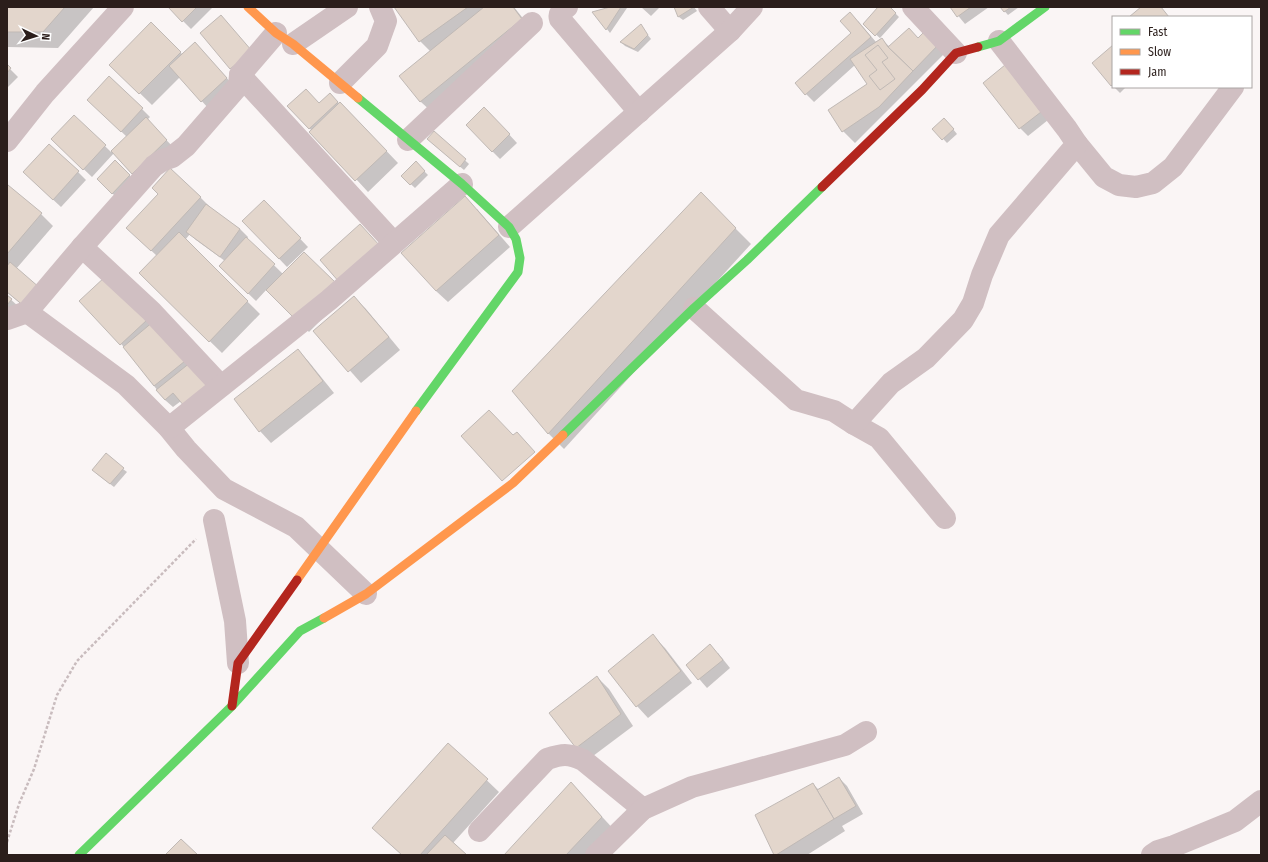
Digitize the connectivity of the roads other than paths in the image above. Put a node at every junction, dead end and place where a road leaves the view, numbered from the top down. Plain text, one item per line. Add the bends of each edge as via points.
1 (123, 7) edge
2 (248, 7) edge
3 (347, 7) edge
4 (380, 7) edge
5 (567, 7) edge
6 (709, 7) edge
7 (752, 7) edge
8 (914, 7) edge
9 (1045, 7) edge
10 (532, 23) dead end
11 (730, 31) junction
12 (284, 38) junction
13 (999, 41) junction
14 (956, 53) junction
15 (240, 75) junction
16 (340, 83) junction
17 (1232, 88) edge
18 (639, 112) junction
19 (7, 140) edge
20 (408, 140) junction
21 (1078, 144) junction
22 (462, 184) junction
23 (509, 227) junction
24 (394, 243) junction
25 (82, 247) junction
26 (694, 308) junction
27 (17, 316) edge
28 (221, 386) junction
29 (854, 424) junction
30 (169, 428) junction
31 (945, 518) dead end
32 (214, 520) road end
33 (318, 548) junction
34 (366, 594) junction
35 (238, 663) junction
36 (232, 706) junction
37 (866, 732) dead end
38 (1261, 801) edge
39 (643, 809) junction
40 (479, 831) dead end
41 (79, 855) edge
42 (596, 855) edge
43 (1152, 855) edge

1 - 19 street via 45,93
2 - 12 street
3 - 12 street
4 - 16 street via 386,21 377,46
5 - 18 street via 558,15 560,20
6 - 11 street
7 - 11 street
8 - 14 street
9 - 13 street
10 - 20 street
11 - 18 street
12 - 15 street
12 - 16 street
13 - 14 street
13 - 21 street
14 - 26 street via 894,118
15 - 24 street
15 - 25 street via 239,85 186,146 154,166
16 - 20 street
17 - 21 street via 1173,168 1153,183 1136,187 1119,185 1104,177
18 - 23 street
20 - 22 street
21 - 29 street via 999,235 973,303 963,320 926,358 890,383
22 - 23 street
22 - 24 street
23 - 33 street via 516,239 520,258 518,272
24 - 28 street via 329,300
25 - 27 street
25 - 28 street via 152,311
26 - 29 street via 796,400 834,411
26 - 34 street via 513,484
27 - 30 street via 126,385
28 - 30 street
29 - 31 street via 879,438
30 - 33 street via 224,489 296,527
32 - 35 street via 235,621
33 - 34 street
33 - 35 street
34 - 36 street via 300,632
35 - 36 street
36 - 41 street
37 - 39 street via 845,745 692,787
38 - 43 street via 1235,821
39 - 40 street via 583,760 572,755 561,755 547,759
39 - 42 street

